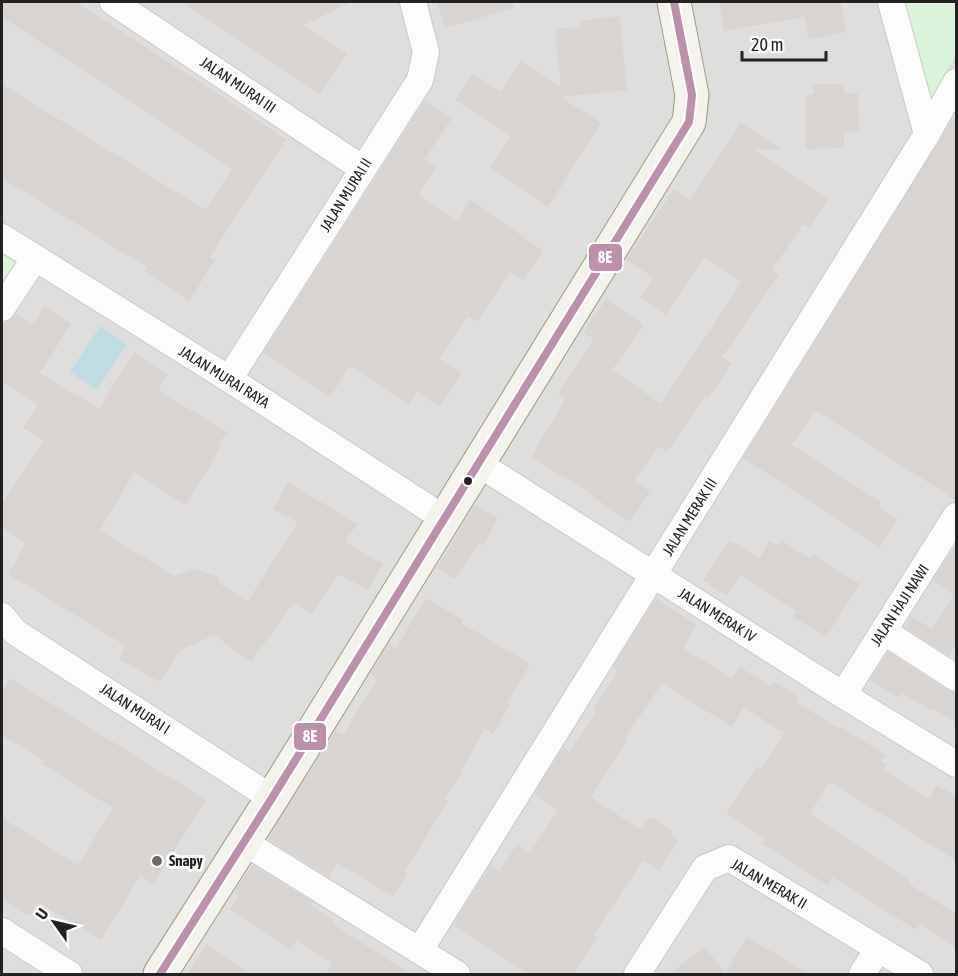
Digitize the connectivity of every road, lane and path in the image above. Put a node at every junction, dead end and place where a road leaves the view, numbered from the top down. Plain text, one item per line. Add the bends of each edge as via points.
1 (113, 2) edge
2 (413, 2) edge
3 (674, 2) edge
4 (891, 2) edge
5 (957, 82) edge
6 (927, 134) junction
7 (363, 168) junction
8 (2, 237) edge
9 (35, 258) junction
10 (2, 308) edge
11 (229, 379) junction
12 (479, 464) junction
13 (957, 516) edge
14 (445, 519) junction
15 (653, 575) junction
16 (2, 616) edge
17 (883, 631) junction
18 (957, 678) edge
19 (843, 694) junction
20 (957, 764) edge
21 (272, 798) junction
22 (244, 842) junction
23 (2, 931) edge
24 (878, 949) junction
25 (420, 950) junction
26 (69, 975) edge
27 (160, 975) edge
28 (457, 975) edge
29 (637, 975) edge
30 (861, 975) edge
31 (920, 975) edge

1 - 7 street, JALAN MURAI III
2 - 7 street, JALAN MURAI II via 426,52 420,80
3 - 12 main road via 692,95 689,122
4 - 6 street
5 - 6 street, JALAN MERAK III
6 - 15 street, JALAN MERAK III
7 - 11 street, JALAN MURAI II
8 - 9 street, JALAN MURAI RAYA
9 - 10 street
9 - 11 street, JALAN MURAI RAYA
11 - 14 street, JALAN MURAI RAYA
12 - 14 main road
12 - 15 street, JALAN MERAK IV
13 - 17 street, JALAN HAJI NAWI
14 - 21 main road
15 - 19 street, JALAN MERAK IV
15 - 25 street, JALAN MERAK III
16 - 21 street, JALAN MURAI I via 15,632
17 - 18 street
17 - 19 street, JALAN HAJI NAWI
19 - 20 street, JALAN MERAK IV
21 - 22 main road
22 - 25 street
22 - 27 main road
23 - 26 street
24 - 29 street, JALAN MERAK II via 729,858 705,868
24 - 30 street
24 - 31 street, JALAN MERAK II
25 - 28 street

